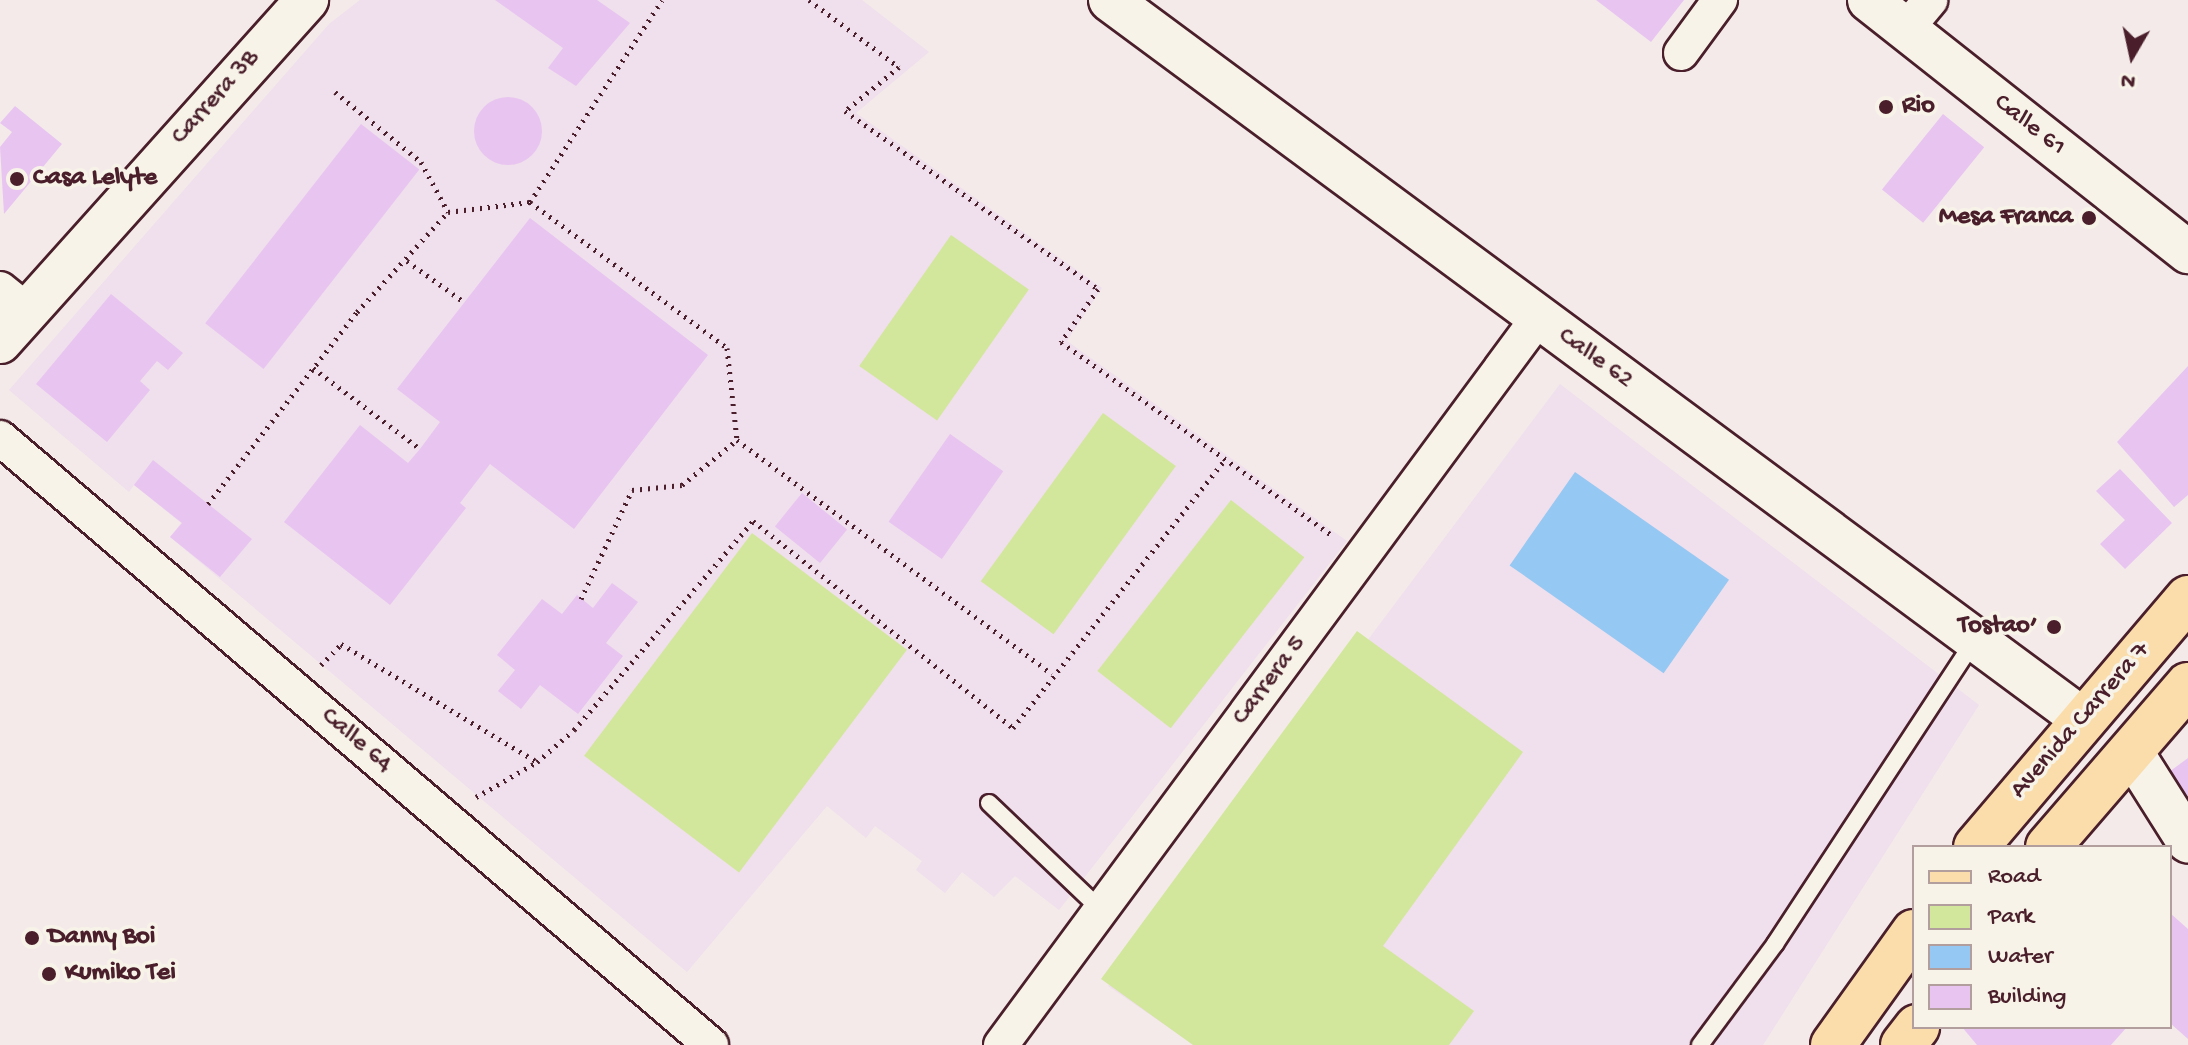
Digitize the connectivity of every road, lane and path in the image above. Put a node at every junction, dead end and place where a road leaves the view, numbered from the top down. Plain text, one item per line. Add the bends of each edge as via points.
1 (307, 0) edge
2 (662, 0) edge
3 (809, 0) edge
4 (1110, 0) edge
5 (1720, 0) edge
6 (1869, 0) edge
7 (1918, 15) edge
8 (1681, 53) dead end
9 (335, 92) dead end
10 (530, 202) junction
11 (448, 212) junction
12 (2188, 252) edge
13 (407, 261) junction
14 (14, 300) edge
15 (464, 302) dead end
16 (1539, 317) junction
17 (0, 342) edge
18 (313, 368) junction
19 (0, 438) edge
20 (737, 440) junction
21 (420, 449) dead end
22 (1224, 461) junction
23 (208, 504) dead end
24 (1363, 556) junction
25 (2188, 598) edge
26 (581, 599) dead end
27 (1975, 639) junction
28 (1052, 674) junction
29 (2188, 685) edge
30 (298, 692) junction
31 (2081, 718) junction
32 (2131, 751) junction
33 (537, 762) junction
34 (989, 803) dead end
35 (441, 815) junction
36 (2188, 841) edge
37 (1978, 845) edge
38 (2050, 845) edge
39 (1101, 910) junction
40 (1912, 935) edge
41 (1915, 1029) edge
42 (711, 1045) edge
43 (1001, 1045) edge
44 (1700, 1045) edge
45 (1833, 1045) edge
46 (1903, 1045) edge

1 - 14 street, Carrera 3B
2 - 10 path
3 - 22 path via 899,67 845,111 1098,289 1061,342
4 - 16 street, Calle 62
5 - 8 street
6 - 7 street, Calle 61
7 - 12 street, Calle 61
9 - 11 path via 421,162
10 - 11 path
10 - 20 path via 727,348
11 - 13 path
13 - 15 path
13 - 18 path
14 - 17 street, Carrera 3B
16 - 24 street, Carrera 5
16 - 27 street, Calle 62
18 - 21 path
18 - 23 path
19 - 30 street, Calle 64
20 - 26 path via 682,485 632,490
20 - 28 path
22 - 24 path
22 - 28 path
24 - 39 street, Carrera 5
25 - 31 main road, Avenida Carrera 7
27 - 31 street, Calle 62
27 - 44 lane via 1775,944
28 - 33 path via 1013,728 753,521 574,730
29 - 32 main road
30 - 33 path via 341,644
30 - 35 street, Calle 64
31 - 37 main road, Avenida Carrera 7
32 - 36 street
32 - 38 main road
33 - 35 path
34 - 39 lane
35 - 42 street, Calle 64
39 - 43 street, Carrera 5
40 - 45 main road
41 - 46 main road

